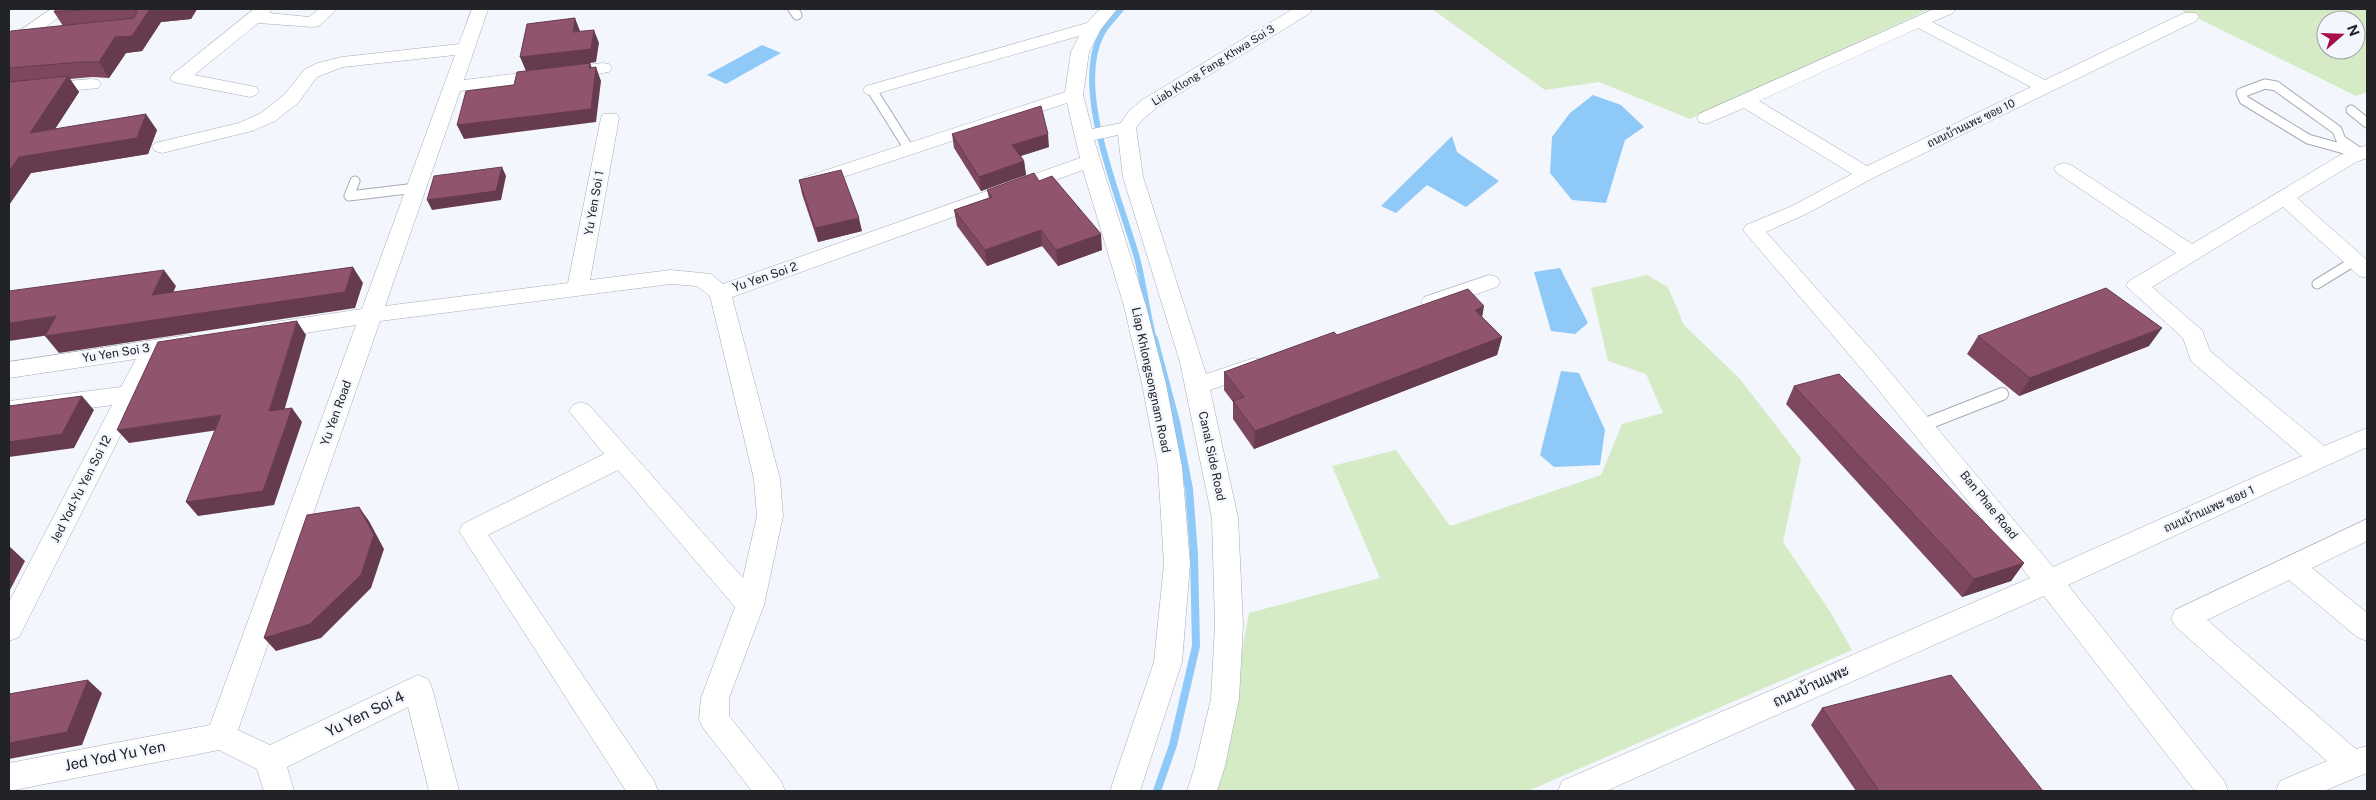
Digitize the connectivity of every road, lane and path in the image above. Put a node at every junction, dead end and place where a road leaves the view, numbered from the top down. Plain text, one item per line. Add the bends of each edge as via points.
1 (62, 9) edge
2 (329, 9) edge
3 (480, 9) edge
4 (1109, 9) edge
5 (1304, 9) edge
6 (1947, 9) edge
7 (259, 13) edge
8 (2190, 17) dead end
9 (1919, 22) junction
10 (1093, 28) junction
11 (50, 35) edge
12 (15, 42) edge
13 (466, 48) junction
14 (603, 68) dead end
15 (92, 84) dead end
16 (2045, 87) junction
17 (452, 88) junction
18 (872, 90) joint
19 (250, 91) dead end
20 (9, 92) edge
21 (1074, 95) junction
22 (1746, 101) junction
23 (2351, 110) dead end
24 (610, 118) dead end
25 (1706, 118) dead end
26 (2367, 123) edge
27 (1126, 128) junction
28 (1084, 136) junction
29 (162, 147) dead end
30 (909, 149) junction
31 (2364, 153) edge
32 (1090, 161) junction
33 (2064, 168) dead end
34 (1866, 174) junction
35 (355, 181) dead end
36 (811, 181) edge
37 (416, 188) junction
38 (2284, 197) junction
39 (1753, 230) joint
40 (2191, 253) junction
41 (2361, 266) edge
42 (1489, 282) dead end
43 (2317, 284) dead end
44 (578, 288) junction
45 (720, 293) junction
46 (1415, 308) edge
47 (371, 315) junction
48 (248, 334) edge
49 (210, 339) edge
50 (152, 348) junction
51 (1278, 357) edge
52 (9, 370) edge
53 (1197, 386) junction
54 (129, 394) junction
55 (2002, 394) dead end
56 (9, 410) edge
57 (581, 411) dead end
58 (1923, 425) junction
59 (2367, 437) edge
60 (621, 456) junction
61 (2321, 458) junction
62 (2367, 529) edge
63 (2291, 566) junction
64 (2050, 581) junction
65 (750, 604) junction
66 (2367, 629) edge
67 (9, 630) edge
68 (221, 736) junction
69 (270, 760) junction
70 (2360, 761) edge
71 (9, 777) edge
72 (279, 791) edge
73 (444, 791) edge
74 (643, 791) edge
75 (770, 791) edge
76 (1125, 791) edge
77 (1202, 791) edge
78 (1573, 791) edge
79 (2213, 791) edge
80 (2291, 791) edge

1 - 12 street
2 - 7 street via 313,22
3 - 13 street, Yu Yen Road
4 - 10 street, Liap Khlongsongnam Road
5 - 27 street, Liab Klong Fang Khwa Soi 3 via 1149,104
6 - 9 street
7 - 19 street via 179,78
8 - 16 street, ถนนบ้านแพะ ซอย 10
9 - 16 street
9 - 22 street
10 - 18 street
10 - 21 street, Liap Khlongsongnam Road via 1080,52
11 - 12 street
13 - 17 street, Yu Yen Road
13 - 29 street via 342,62 324,67 312,73 291,99 268,117 245,127
14 - 17 street
15 - 20 street
16 - 34 street, ถนนบ้านแพะ ซอย 10
17 - 37 street, Yu Yen Road
18 - 30 lane
21 - 28 street, Liap Khlongsongnam Road
21 - 30 street
22 - 25 street
22 - 34 street
23 - 26 lane
24 - 44 street, Yu Yen Soi 1
27 - 28 street
27 - 53 street, Canal Side Road via 1133,177
28 - 32 street, Liap Khlongsongnam Road
30 - 36 street
31 - 31 lane via 2341,140 2337,130 2276,86 2265,84 2241,93 2244,100 2308,139
31 - 38 street via 2349,158
32 - 45 street, Yu Yen Soi 2
32 - 76 street, Liap Khlongsongnam Road via 1135,306 1154,384 1170,468 1177,564 1168,662
33 - 40 street
34 - 39 street, ถนนบ้านแพะ ซอย 10 via 1799,210
35 - 37 lane via 349,196
37 - 47 street, Yu Yen Road
38 - 40 street
38 - 41 street
39 - 58 street, Ban Phae Road
40 - 61 street via 2137,286 2194,335 2199,355
41 - 43 lane
42 - 46 street
44 - 45 street, Yu Yen Soi 2 via 670,277 703,279
44 - 47 street, Yu Yen Soi 2
45 - 65 street via 767,479 770,507
47 - 48 street
47 - 68 street, Yu Yen Road
49 - 50 street, Yu Yen Soi 3
50 - 52 street, Yu Yen Soi 3
50 - 54 street, Jed Yod-Yu Yen Soi 12
51 - 53 street
53 - 77 street, Canal Side Road via 1224,518 1229,625 1225,699
54 - 56 street
54 - 67 street, Jed Yod-Yu Yen Soi 12
55 - 58 lane
57 - 60 street
58 - 64 street, Ban Phae Road
59 - 61 street, ถนนบ้านแพะ ซอย 1
60 - 65 street
60 - 74 street via 472,531
61 - 64 street, ถนนบ้านแพะ ซอย 1
62 - 63 street
63 - 66 street
63 - 70 street via 2185,618
64 - 78 street, ถนนบ้านแพะ
64 - 79 street, Ban Phae Road
65 - 75 street via 715,698 714,720
68 - 69 street
68 - 71 street, Jed Yod Yu Yen
69 - 72 street
69 - 73 street, Yu Yen Soi 4 via 418,688
70 - 80 street

